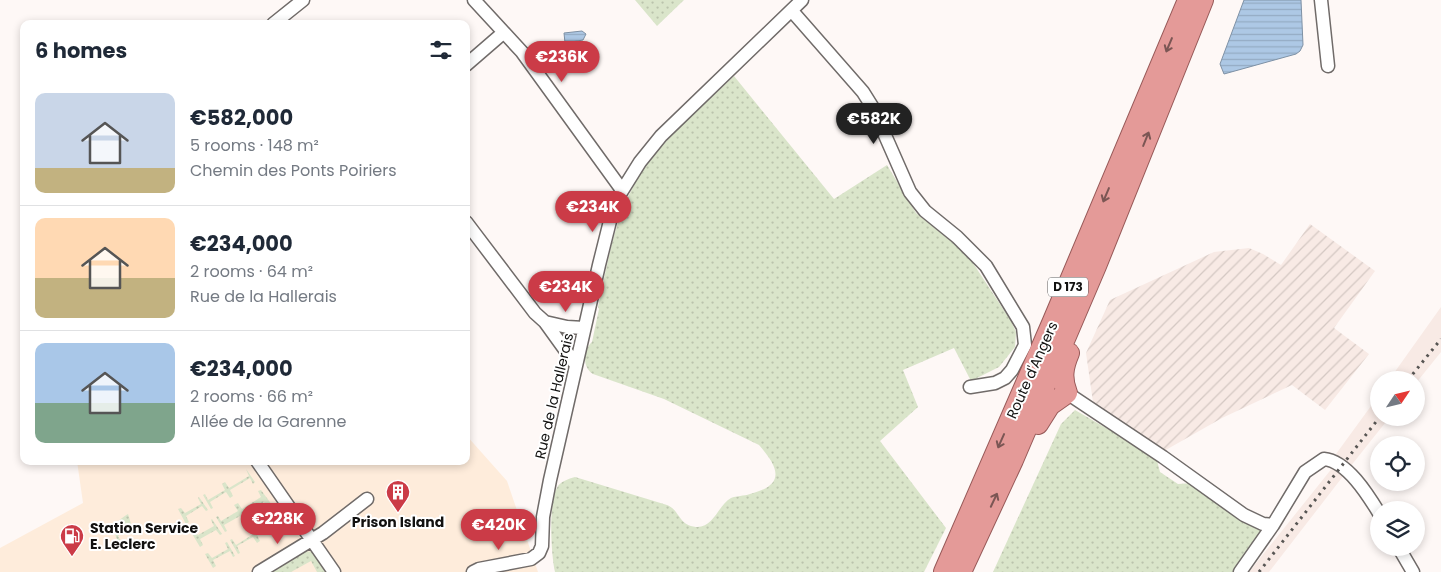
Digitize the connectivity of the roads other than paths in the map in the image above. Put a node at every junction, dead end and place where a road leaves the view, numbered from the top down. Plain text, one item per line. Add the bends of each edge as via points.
1 (303, 0) edge
2 (474, 0) edge
3 (802, 0) edge
4 (1188, 0) edge
5 (1202, 0) edge
6 (1321, 0) edge
7 (792, 11) junction
8 (278, 20) edge
9 (503, 33) junction
10 (470, 62) edge
11 (1328, 66) dead end
12 (622, 190) junction
13 (470, 227) edge
14 (1096, 266) junction
15 (545, 322) junction
16 (584, 328) junction
17 (576, 365) junction
18 (970, 387) dead end
19 (1067, 393) junction
20 (1013, 460) junction
21 (260, 465) edge
22 (367, 499) dead end
23 (1371, 501) edge
24 (1273, 525) junction
25 (311, 541) junction
26 (1404, 556) edge
27 (259, 572) edge
28 (334, 572) edge
29 (473, 572) edge
30 (944, 572) edge
31 (962, 572) edge
32 (1240, 572) edge
33 (1413, 572) edge

1 - 8 street
2 - 9 street
3 - 7 street, Rue de la Hallerais
4 -> 30 highway, Route d'Angers / D 173 via 1054,321
14 -> 5 highway, Route d'Angers / D 173
6 - 11 street
7 - 12 street, Rue de la Hallerais via 661,136
7 - 18 street via 863,92 910,192 925,211 986,266 1023,327 1025,345 1018,363 1005,378
9 - 10 street
9 - 12 street via 522,52
12 - 16 street, Rue de la Hallerais via 613,209
13 - 15 street
14 - 19 highway via 1097,282 1064,365 1062,378
14 - 20 highway, Route d'Angers / D 173
15 - 16 street
15 - 17 street
16 - 17 street, Rue de la Hallerais
17 - 29 street, Rue de la Hallerais via 550,480 540,553 534,558
19 - 20 highway via 1043,413 1027,444
19 - 24 street via 1163,456 1244,515
31 -> 20 highway, Route d'Angers / D 173
21 - 25 street
22 - 25 street
23 - 24 street via 1341,466 1324,460 1305,472
24 - 32 street
25 - 27 street
25 - 28 street
26 - 33 street

